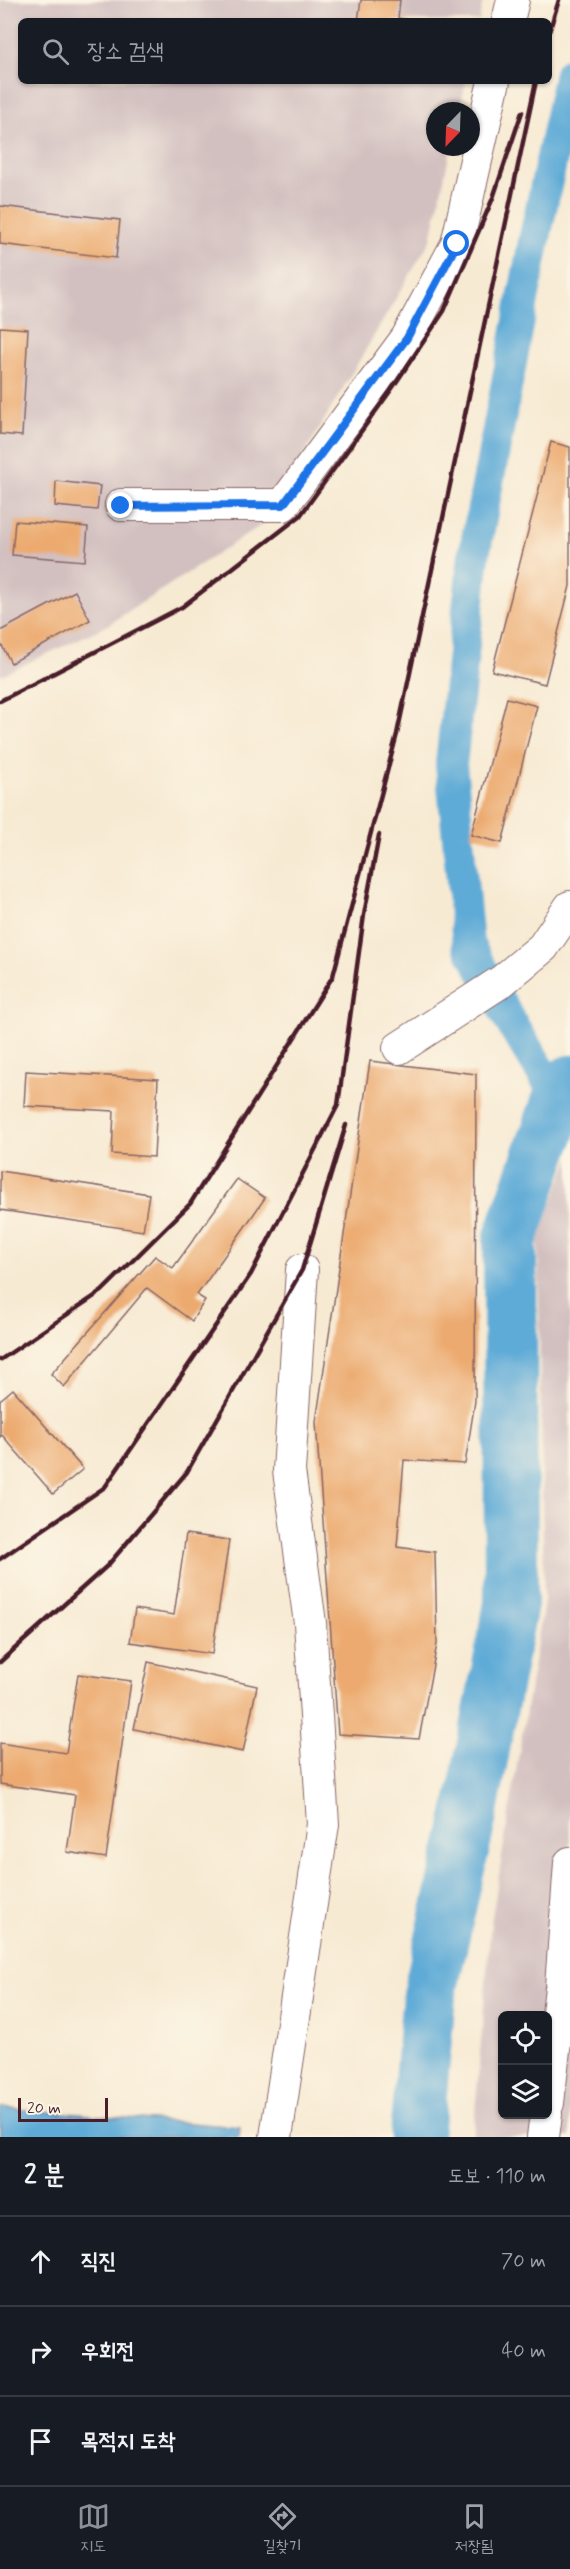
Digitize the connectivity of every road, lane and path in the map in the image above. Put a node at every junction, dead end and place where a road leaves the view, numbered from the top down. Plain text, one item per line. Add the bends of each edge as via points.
1 (513, 0) edge
2 (509, 18) edge
3 (493, 84) edge
4 (121, 506) dead end
5 (570, 907) edge
6 (399, 1048) dead end
7 (302, 1270) dead end
8 (570, 1863) edge
9 (552, 2067) edge
10 (545, 2119) edge
11 (276, 2137) edge
12 (543, 2137) edge

1 - 2 street
3 - 4 street via 457,244 407,338 283,505
5 - 6 street via 543,947 502,981
7 - 11 street via 289,1471 310,1623 323,1824
8 - 9 street
10 - 12 street

